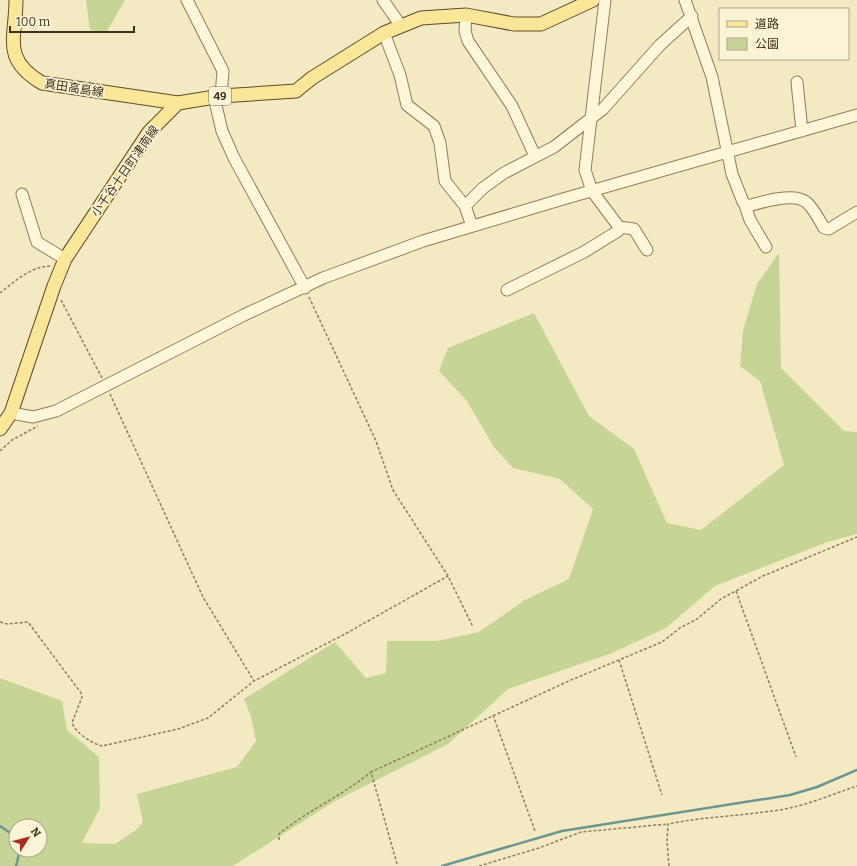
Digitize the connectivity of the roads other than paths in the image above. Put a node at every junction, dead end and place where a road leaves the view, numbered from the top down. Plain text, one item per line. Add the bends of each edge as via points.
1 (16, 0) edge
2 (187, 0) edge
3 (383, 0) edge
4 (593, 0) edge
5 (605, 0) edge
6 (685, 0) edge
7 (466, 15) junction
8 (692, 16) junction
9 (401, 26) junction
10 (384, 33) junction
11 (797, 82) dead end
12 (217, 97) junction
13 (178, 103) junction
14 (857, 115) edge
15 (590, 120) junction
16 (802, 131) junction
17 (727, 152) junction
18 (535, 156) junction
19 (592, 191) junction
20 (22, 194) dead end
21 (746, 205) junction
22 (465, 206) junction
23 (857, 212) edge
24 (472, 226) junction
25 (619, 227) junction
26 (766, 246) dead end
27 (647, 250) dead end
28 (64, 262) junction
29 (305, 288) junction
30 (507, 290) dead end
31 (11, 414) junction
32 (0, 429) edge

1 - 13 main road, 真田高島線 via 13,48 16,59 32,78 42,83
2 - 12 street via 223,71
3 - 9 street
4 - 7 main road, 49 via 541,24 514,24
5 - 15 street
6 - 8 street
7 - 9 main road, 49 via 420,18
7 - 18 street via 465,31 468,41 512,106
8 - 15 street via 660,45
8 - 17 street via 712,77
9 - 10 main road, 49
10 - 12 main road, 49 via 312,78 296,91
10 - 22 street via 400,75 407,105 434,126 440,143 445,181
11 - 16 street
12 - 13 main road, 49
12 - 29 street via 222,131 234,158
13 - 28 main road, 小千谷十日町津南線 via 149,132
14 - 16 street
15 - 18 street via 554,147
15 - 19 street via 585,170
16 - 17 street
17 - 19 street
17 - 21 street via 738,191
18 - 22 street via 504,173 483,188
19 - 24 street
19 - 25 street
20 - 28 street via 36,242
21 - 23 street via 771,200 801,199 808,202 824,228 829,229
21 - 26 street via 750,220
22 - 24 street
24 - 29 street via 323,278
25 - 27 street via 634,229
25 - 30 street via 618,231 603,241
28 - 31 main road, 小千谷十日町津南線
29 - 31 street via 244,315 72,404 33,417
31 - 32 main road, 小千谷十日町津南線

